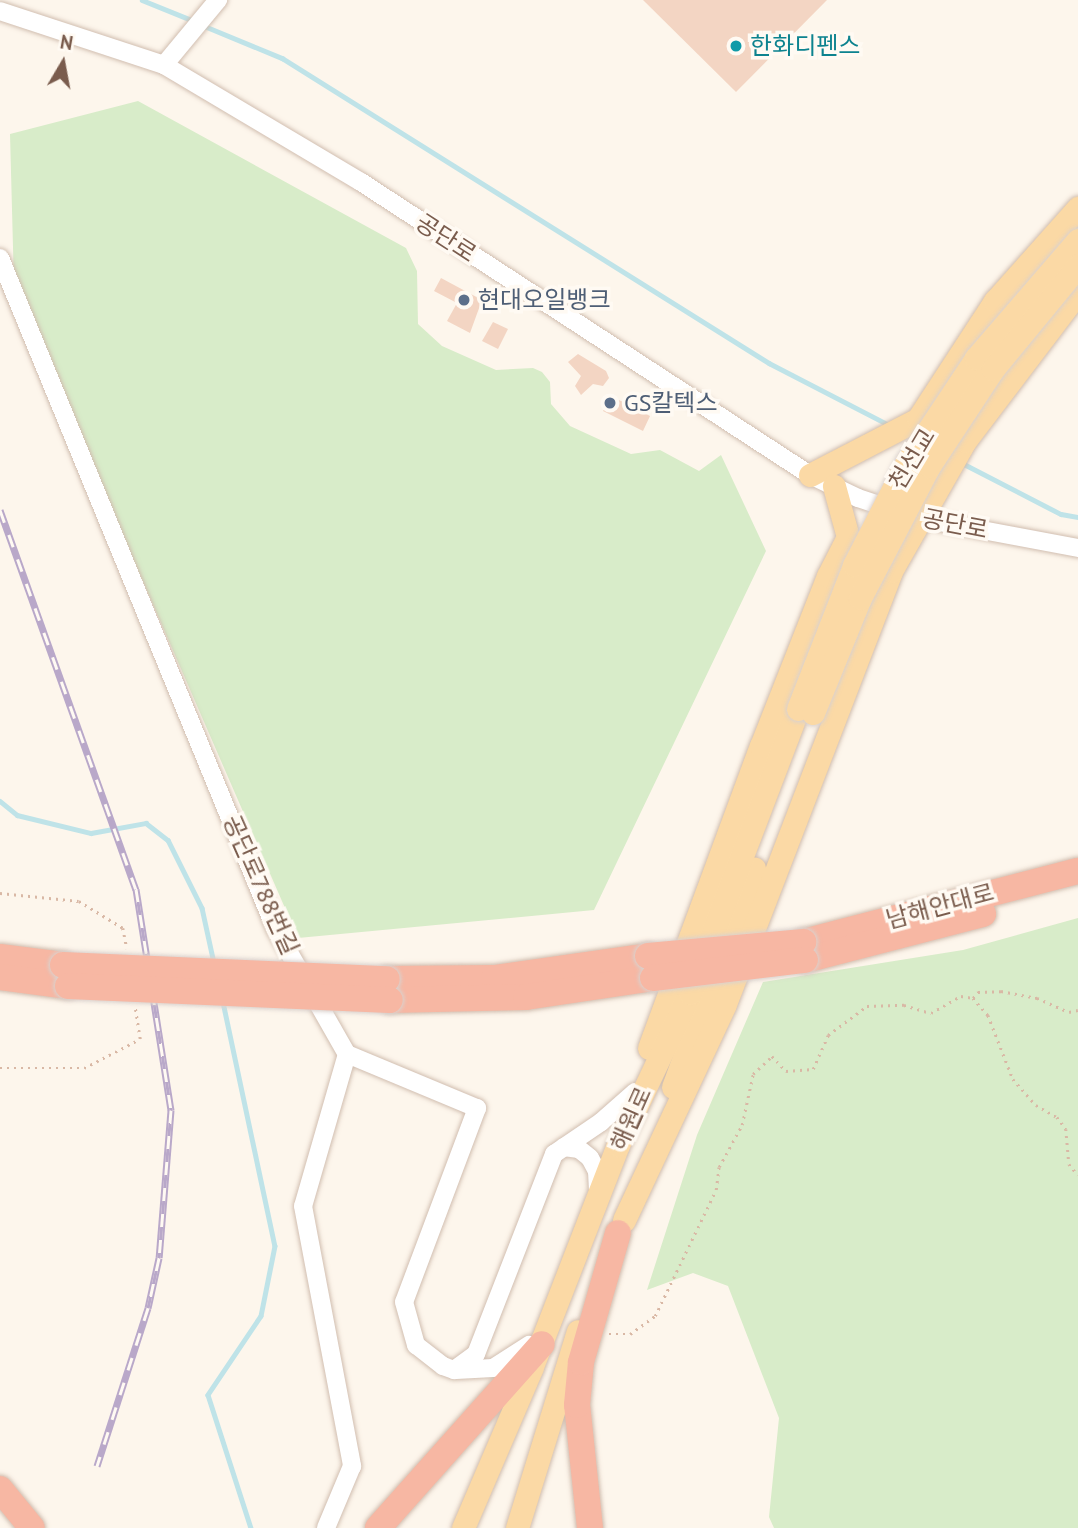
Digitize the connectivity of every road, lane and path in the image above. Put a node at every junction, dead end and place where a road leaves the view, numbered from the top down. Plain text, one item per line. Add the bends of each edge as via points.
1 (218, 0) edge
2 (0, 11) edge
3 (164, 65) junction
4 (1078, 208) edge
5 (1078, 240) edge
6 (0, 258) edge
7 (1078, 266) edge
8 (1078, 292) edge
9 (819, 468) junction
10 (834, 486) junction
11 (924, 509) junction
12 (1078, 548) edge
13 (832, 567) junction
14 (878, 602) junction
15 (806, 711) junction
16 (1078, 871) edge
17 (1078, 887) edge
18 (804, 951) junction
19 (0, 957) edge
20 (65, 976) junction
21 (0, 977) edge
22 (0, 991) edge
23 (973, 998) junction
24 (1078, 1010) edge
25 (346, 1054) junction
26 (635, 1092) junction
27 (618, 1145) junction
28 (564, 1147) junction
29 (1078, 1175) edge
30 (598, 1198) junction
31 (621, 1226) junction
32 (552, 1318) junction
33 (590, 1334) junction
34 (542, 1343) junction
35 (454, 1370) junction
36 (0, 1489) edge
37 (0, 1509) edge
38 (16, 1528) edge
39 (32, 1528) edge
40 (326, 1528) edge
41 (378, 1528) edge
42 (463, 1528) edge
43 (517, 1528) edge
44 (590, 1528) edge

1 - 3 street
2 - 3 street, 공단로
3 - 9 street, 공단로 via 361,182
4 - 9 main road via 995,302 918,419
5 - 15 main road, 천선교, bridge via 976,358 907,462 854,565
6 - 25 street, 공단로788번길 via 275,928
7 - 15 main road, 천선교, bridge via 993,369 929,466
8 - 11 main road via 965,441
9 - 10 street, 공단로
10 - 11 street, 공단로
10 - 13 main road via 848,537
11 - 12 street, 공단로
11 - 14 main road
13 - 14 main road via 853,549 877,556 883,570
13 - 26 main road via 761,746
14 - 31 main road via 730,991
15 - 27 main road, 해원로 via 690,993
15 - 31 main road, 해원로
16 - 18 highway, 남해안대로
17 - 18 highway, 남해안대로
18 - 20 highway, bridge via 650,967 526,996
19 - 20 highway
20 - 21 highway
20 - 22 highway
23 - 24 path via 978,992 1001,991 1037,998 1069,1012
23 - 29 path via 988,1015 1013,1079 1066,1129 1069,1164
23 - 33 path via 961,996 931,1013 904,1005 867,1006 828,1035 813,1069 786,1071 774,1056 760,1064 752,1074 742,1125 719,1167 716,1190 655,1316 630,1334
25 - 35 street via 477,1108 404,1302 416,1345
25 - 40 street via 303,1206 352,1466
26 - 27 main road
26 - 28 street
27 - 30 main road, 해원로
28 - 30 street via 579,1149 590,1158 597,1171
28 - 35 street via 548,1164 476,1354
30 - 32 main road, 해원로
31 - 33 highway
31 - 43 main road, 해원로 via 556,1393
32 - 34 main road, 해원로
32 - 35 street via 513,1357 493,1367
33 - 44 highway via 581,1362 577,1405
34 - 41 highway
34 - 42 main road, 해원로
36 - 39 highway
37 - 38 highway

